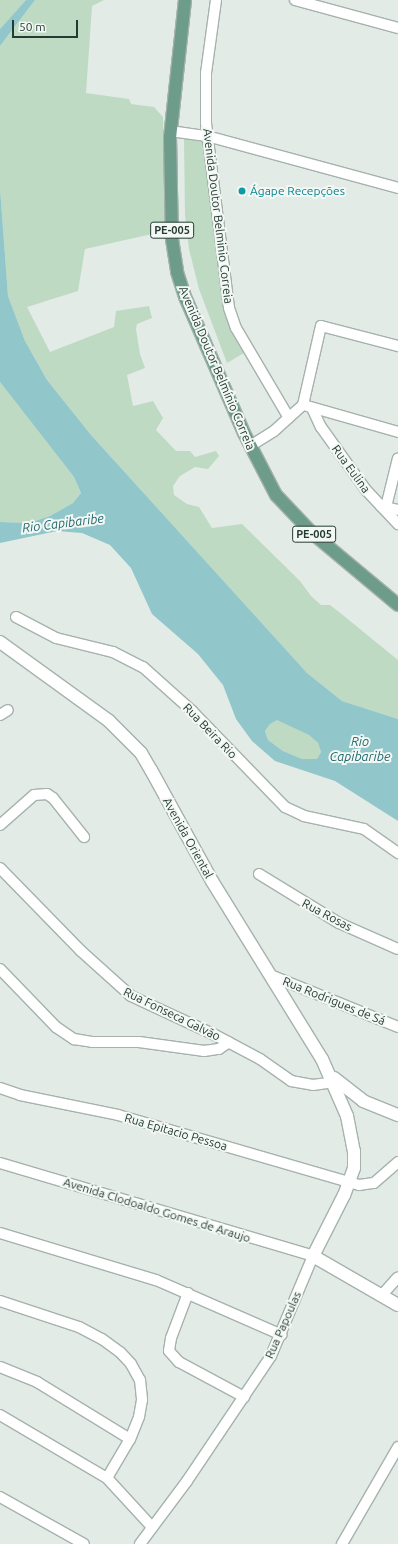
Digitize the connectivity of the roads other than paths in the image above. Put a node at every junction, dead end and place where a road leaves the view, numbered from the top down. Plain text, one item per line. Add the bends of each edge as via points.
1 (185, 0) edge
2 (216, 0) edge
3 (295, 0) edge
4 (398, 28) edge
5 (170, 131) junction
6 (207, 136) junction
7 (398, 188) edge
8 (398, 346) edge
9 (307, 406) junction
10 (289, 418) junction
11 (398, 432) edge
12 (250, 446) junction
13 (398, 458) edge
14 (383, 507) junction
15 (398, 510) edge
16 (398, 524) edge
17 (398, 605) edge
18 (16, 617) dead end
19 (3, 646) edge
20 (0, 825) edge
21 (84, 837) dead end
22 (398, 853) edge
23 (0, 868) edge
24 (259, 874) dead end
25 (398, 949) edge
26 (0, 969) edge
27 (270, 975) junction
28 (398, 1027) edge
29 (229, 1042) junction
30 (333, 1079) junction
31 (2, 1091) edge
32 (364, 1101) junction
33 (398, 1115) edge
34 (347, 1116) junction
35 (398, 1162) edge
36 (0, 1163) edge
37 (350, 1182) junction
38 (0, 1233) edge
39 (313, 1256) junction
40 (398, 1277) edge
41 (188, 1293) junction
42 (381, 1296) junction
43 (0, 1301) edge
44 (398, 1305) edge
45 (282, 1335) junction
46 (0, 1368) edge
47 (244, 1397) junction
48 (0, 1415) edge
49 (130, 1439) junction
50 (398, 1447) edge
51 (107, 1478) junction
52 (0, 1496) edge
53 (152, 1527) junction
54 (84, 1544) edge
55 (140, 1544) edge
56 (342, 1544) edge

1 - 5 main road, Avenida Doutor Belmínio Correia / PE-005
2 - 6 street, Avenida Doutor Belminio Correia via 206,73
3 - 4 street
5 - 6 street
5 - 12 main road, Avenida Doutor Belmínio Correia / PE-005 via 172,240 177,272 186,299
6 - 7 street
6 - 10 street, Avenida Doutor Belminio Correia via 229,308 236,328
8 - 9 street via 321,326
9 - 10 street
9 - 11 street
9 - 14 street, Rua Eulina
10 - 12 street via 271,434
12 - 17 main road, Avenida Doutor Belmínio Correia / PE-005 via 270,486 283,505 323,543
13 - 14 street
14 - 15 street
14 - 16 street, Rua Eulina
18 - 22 street, Rua Beira Rio via 66,642 113,652 143,667 192,711 285,808 304,816 364,829
19 - 27 street, Avenida Oriental via 92,707 141,753 201,863
20 - 21 street via 34,795 47,794
23 - 29 street, Rua Fonseca Galvão via 118,987 130,996
24 - 25 street, Rua Rosas via 339,923
26 - 29 street via 56,1027 74,1039 139,1042 204,1051 219,1049
27 - 28 street, Rua Rodrigues de Sá
27 - 30 street, Avenida Oriental
29 - 30 street, Rua Fonseca Galvão via 290,1081 312,1085
30 - 32 street, Avenida Oriental
30 - 34 street, Rua Papoulas
31 - 37 street, Rua Epitacio Pessoa via 118,1115
32 - 33 street, Avenida Oriental
32 - 34 street via 354,1105
34 - 37 street, Rua Papoulas via 354,1151 354,1168
35 - 37 street, Rua Epitacio Pessoa via 374,1183 367,1185
36 - 39 street, Avenida Clodoaldo Gomes de Araujo
37 - 39 street, Rua Papoulas
38 - 41 street via 133,1272
39 - 42 street
39 - 45 street, Rua Papoulas
40 - 42 street
41 - 45 street
41 - 47 street via 171,1338 169,1351 180,1362
42 - 44 street
43 - 49 street via 79,1326 120,1352 140,1380 142,1400
45 - 47 street, Rua Papoulas
46 - 49 street via 37,1382
47 - 53 street, Rua Papoulas
48 - 51 street via 81,1460
49 - 51 street
50 - 56 street
51 - 53 street
52 - 54 street
53 - 55 street, Rua Papoulas

